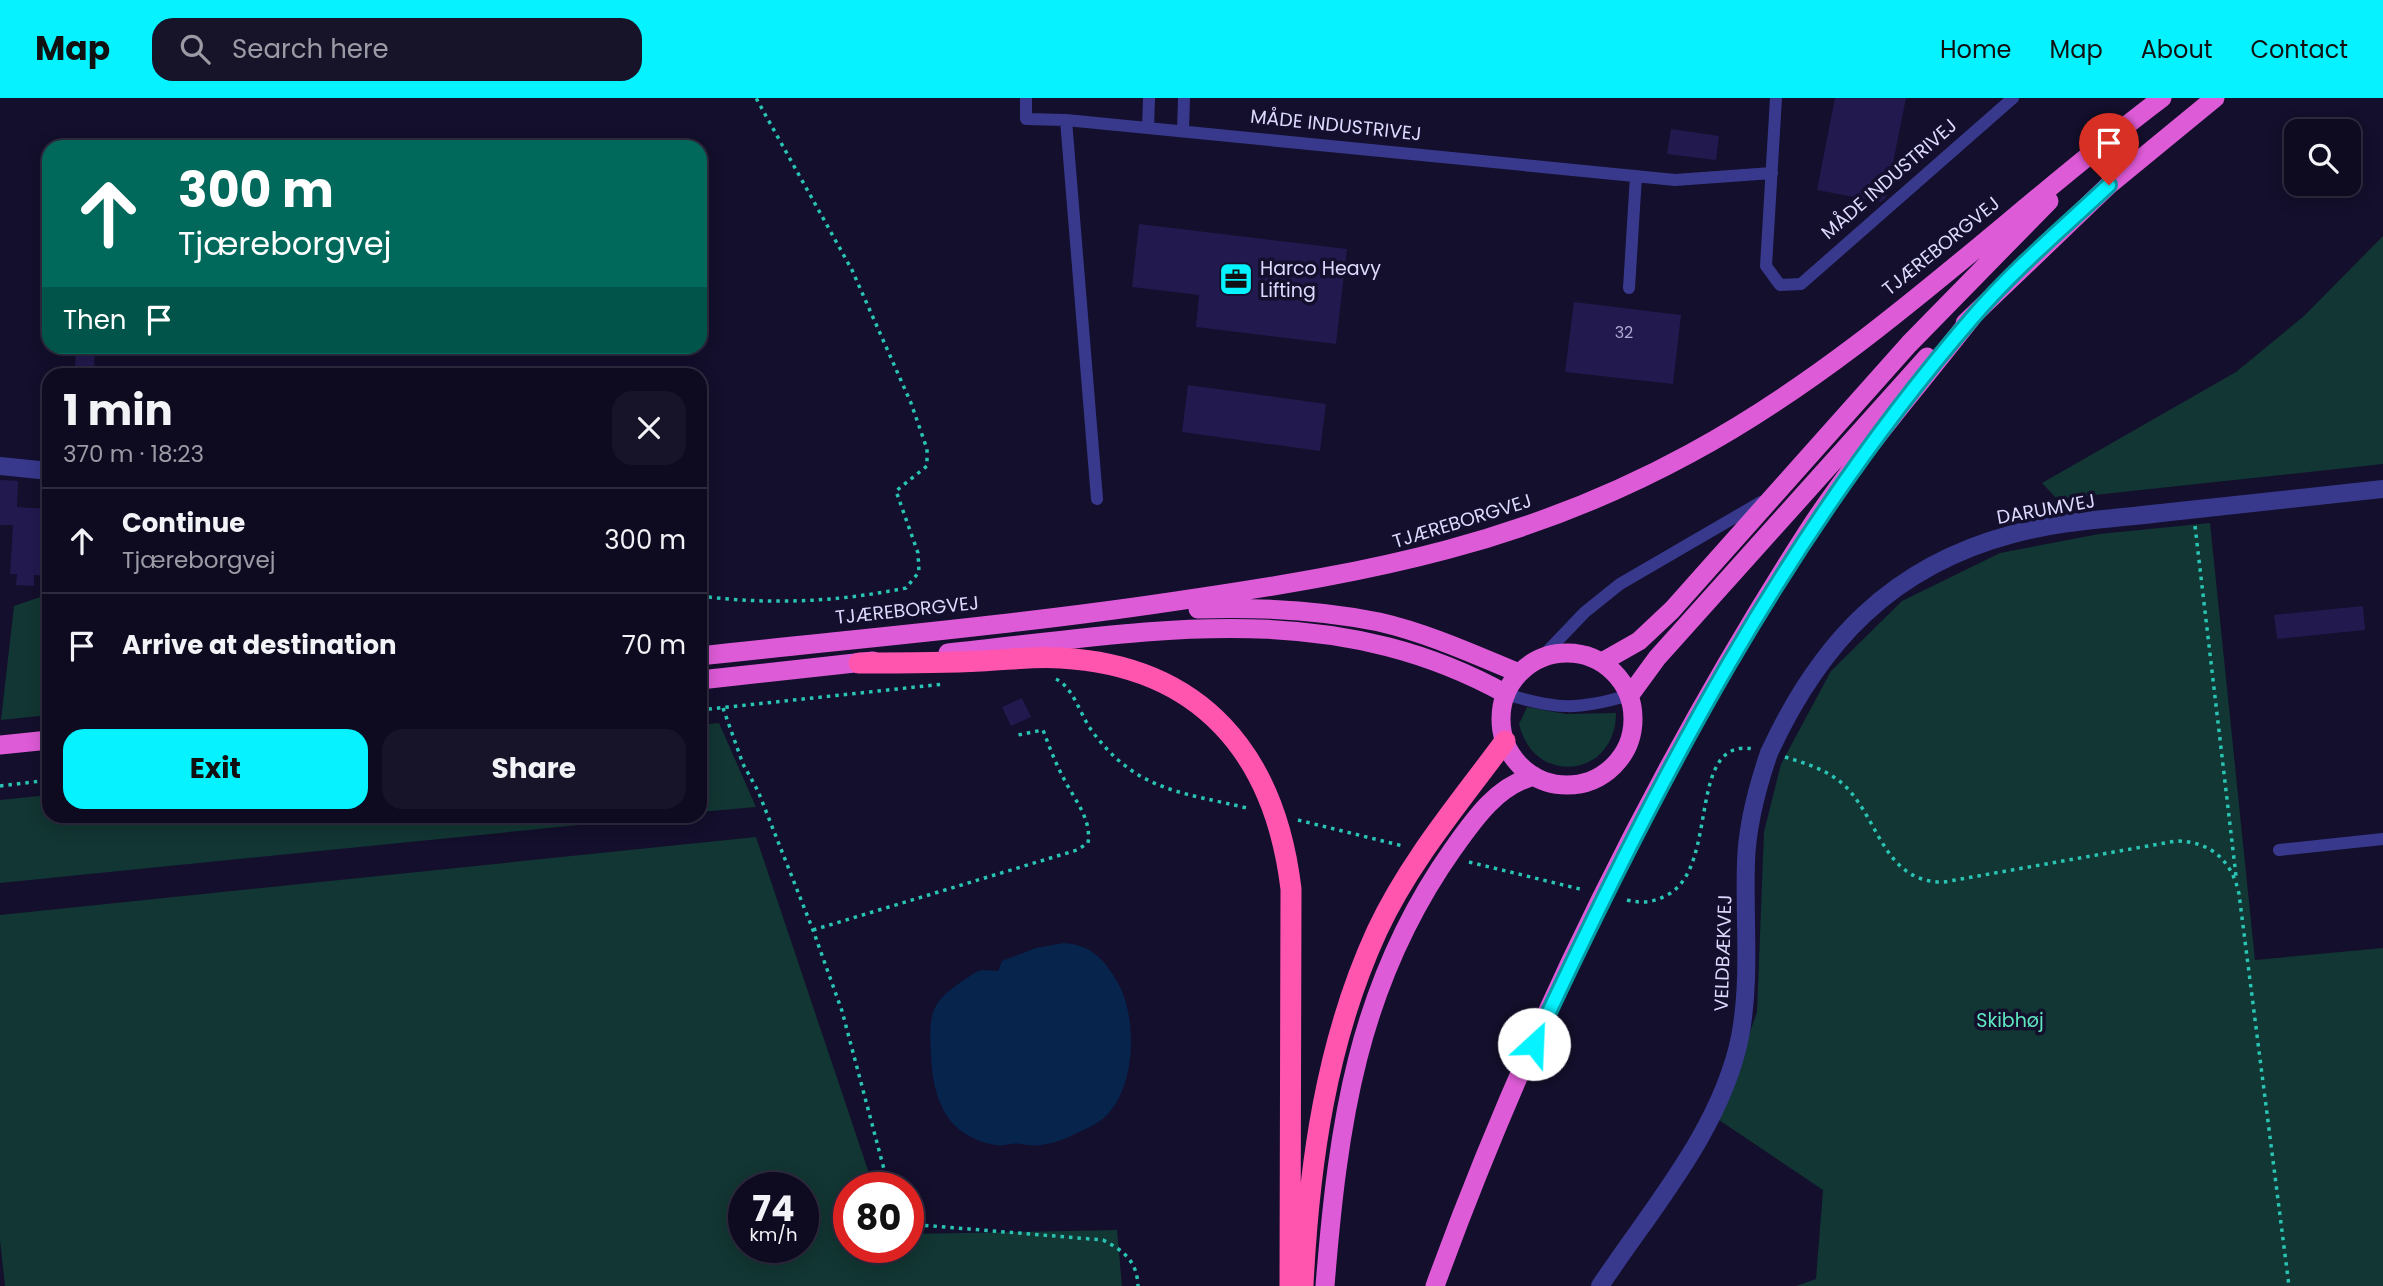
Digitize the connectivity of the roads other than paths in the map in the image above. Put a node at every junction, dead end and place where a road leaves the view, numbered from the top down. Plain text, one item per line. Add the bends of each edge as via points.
1 (1026, 98) edge
2 (1149, 98) edge
3 (1184, 98) edge
4 (1776, 98) edge
5 (2014, 98) edge
6 (2162, 98) edge
7 (2215, 98) edge
8 (1066, 120) junction
9 (1148, 128) junction
10 (2119, 130) junction
11 (1183, 131) junction
12 (1772, 173) junction
13 (1636, 176) junction
14 (1629, 288) dead end
15 (1973, 316) junction
16 (0, 466) edge
17 (42, 470) edge
18 (1785, 486) junction
19 (2383, 489) edge
20 (1097, 499) dead end
21 (1109, 611) junction
22 (707, 655) edge
23 (1541, 658) junction
24 (1602, 662) junction
25 (859, 663) junction
26 (1519, 673) junction
27 (707, 679) edge
28 (1506, 694) junction
29 (1629, 695) junction
30 (42, 741) edge
31 (1505, 741) junction
32 (0, 746) edge
33 (1769, 753) joint
34 (1534, 776) junction
35 (2383, 839) edge
36 (2279, 850) dead end
37 (1290, 1286) edge
38 (1303, 1286) edge
39 (1325, 1286) edge
40 (1435, 1286) edge
41 (1600, 1286) edge

1 - 8 lane, MÅDE INDUSTRIVEJ via 1026,119
2 - 9 lane
3 - 11 lane
4 - 12 lane, MÅDE INDUSTRIVEJ
5 - 12 lane, MÅDE INDUSTRIVEJ via 1801,284 1780,285 1766,266
6 - 10 highway, TJÆREBORGVEJ
7 - 15 highway via 2109,185
8 - 9 lane, MÅDE INDUSTRIVEJ
8 - 20 lane
9 - 11 lane, MÅDE INDUSTRIVEJ
10 - 18 highway, TJÆREBORGVEJ via 1909,344
10 - 21 highway, TJÆREBORGVEJ via 1821,371 1745,422 1634,482 1515,531 1394,565
11 - 13 lane, MÅDE INDUSTRIVEJ
12 - 13 lane, MÅDE INDUSTRIVEJ via 1675,180
13 - 14 lane
15 - 29 highway via 1924,359
15 - 40 highway via 1808,532 1685,740 1534,1044
16 - 17 street
18 - 23 lane via 1620,584
18 - 24 highway, TJÆREBORGVEJ via 1672,610 1639,641
19 - 33 street, DARUMVEJ via 2031,530 1973,547 1888,595 1838,640 1801,689
21 - 22 highway, TJÆREBORGVEJ
21 - 26 highway via 1241,607 1319,612 1429,637
23 - 24 highway via 1572,652
23 - 26 highway
24 - 29 highway
25 - 27 highway
25 - 28 highway via 1238,626 1360,639 1409,652
25 - 37 highway via 1060,657 1111,665 1166,684 1193,699 1248,754 1280,824 1291,889
26 - 28 highway
28 - 29 lane via 1546,706 1589,707
28 - 31 highway
29 - 34 highway via 1633,730 1627,748 1603,775 1569,785
30 - 32 highway
31 - 34 highway via 1517,761
31 - 38 highway via 1411,871 1377,931 1354,993 1330,1068 1316,1147
33 - 41 street, VELDBÆKVEJ via 1754,804 1746,859 1746,990 1739,1038 1723,1089 1696,1143
34 - 39 highway via 1514,781 1464,833 1390,960 1353,1069 1334,1175
35 - 36 lane

